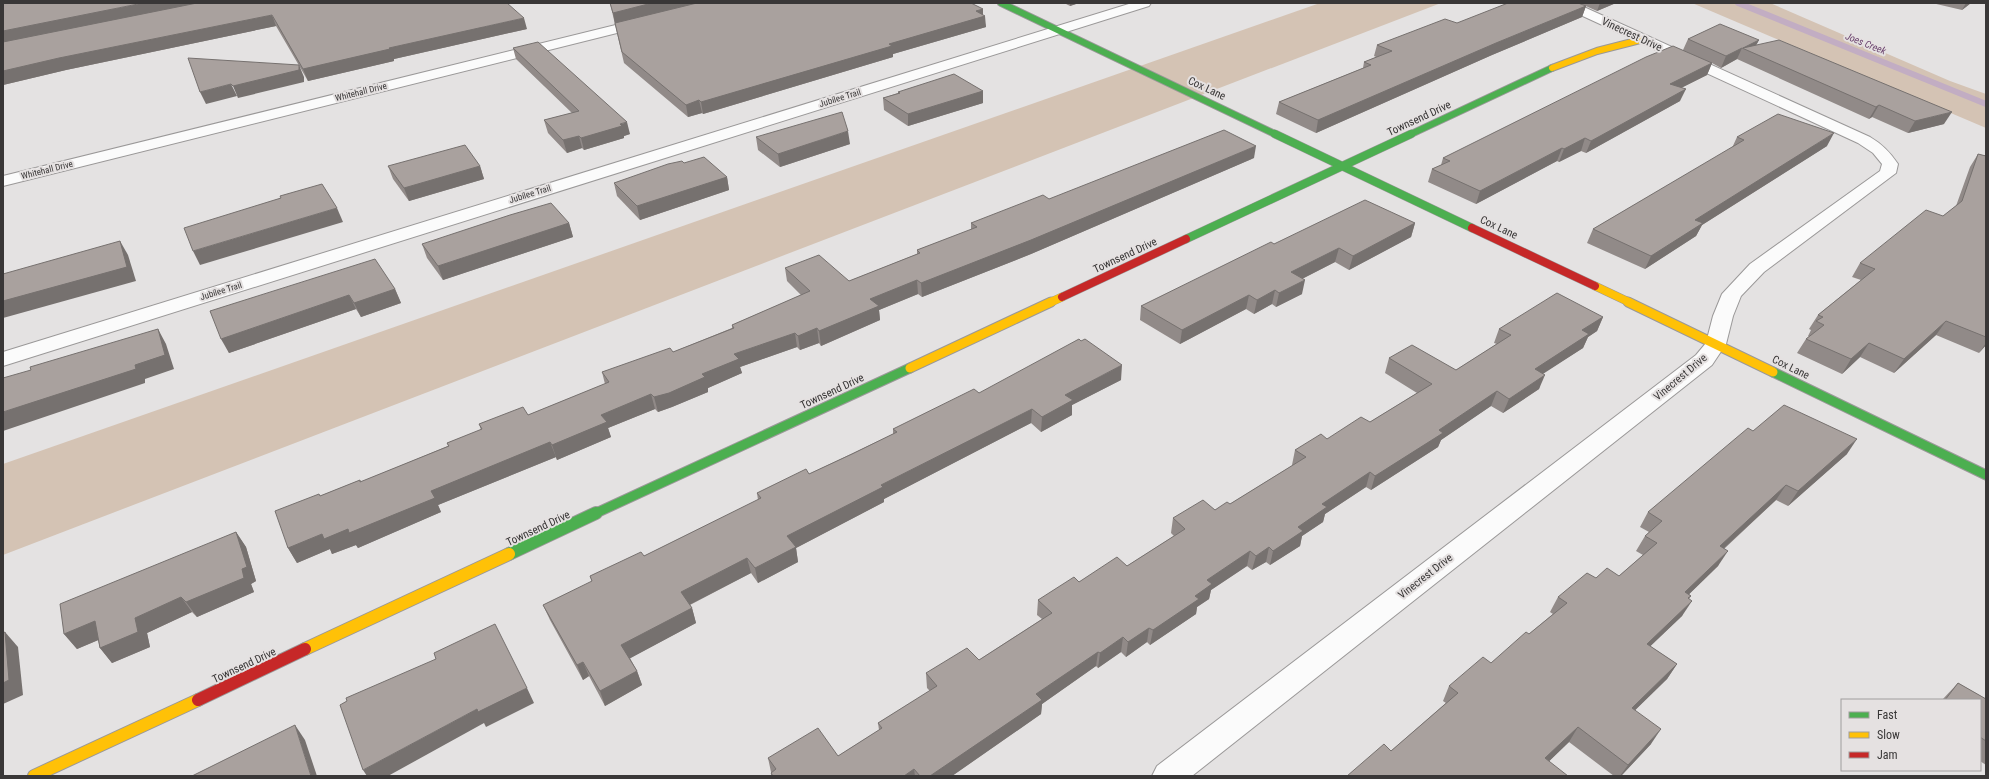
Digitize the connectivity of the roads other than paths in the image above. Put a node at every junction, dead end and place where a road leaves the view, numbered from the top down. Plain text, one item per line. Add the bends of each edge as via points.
1 (1001, 3) edge
2 (1146, 3) edge
3 (1565, 3) edge
4 (658, 18) edge
5 (1058, 30) junction
6 (1644, 39) junction
7 (1343, 166) junction
8 (3, 181) edge
9 (1716, 344) junction
10 (3, 359) edge
11 (1986, 475) edge
12 (34, 776) edge
13 (1168, 776) edge

1 - 5 street, Cox Lane
2 - 5 street, Jubilee Trail
3 - 6 street, Vinecrest Drive
4 - 8 street, Whitehall Drive
5 - 7 street, Cox Lane
5 - 10 street, Jubilee Trail
6 - 7 street, Townsend Drive via 1602,48 1576,57
6 - 9 street, Vinecrest Drive via 1864,140 1879,150 1890,164 1888,173 1877,182 1757,268 1732,294
7 - 9 street, Cox Lane
7 - 12 street, Townsend Drive
9 - 11 street, Cox Lane
9 - 13 street, Vinecrest Drive via 1704,360

